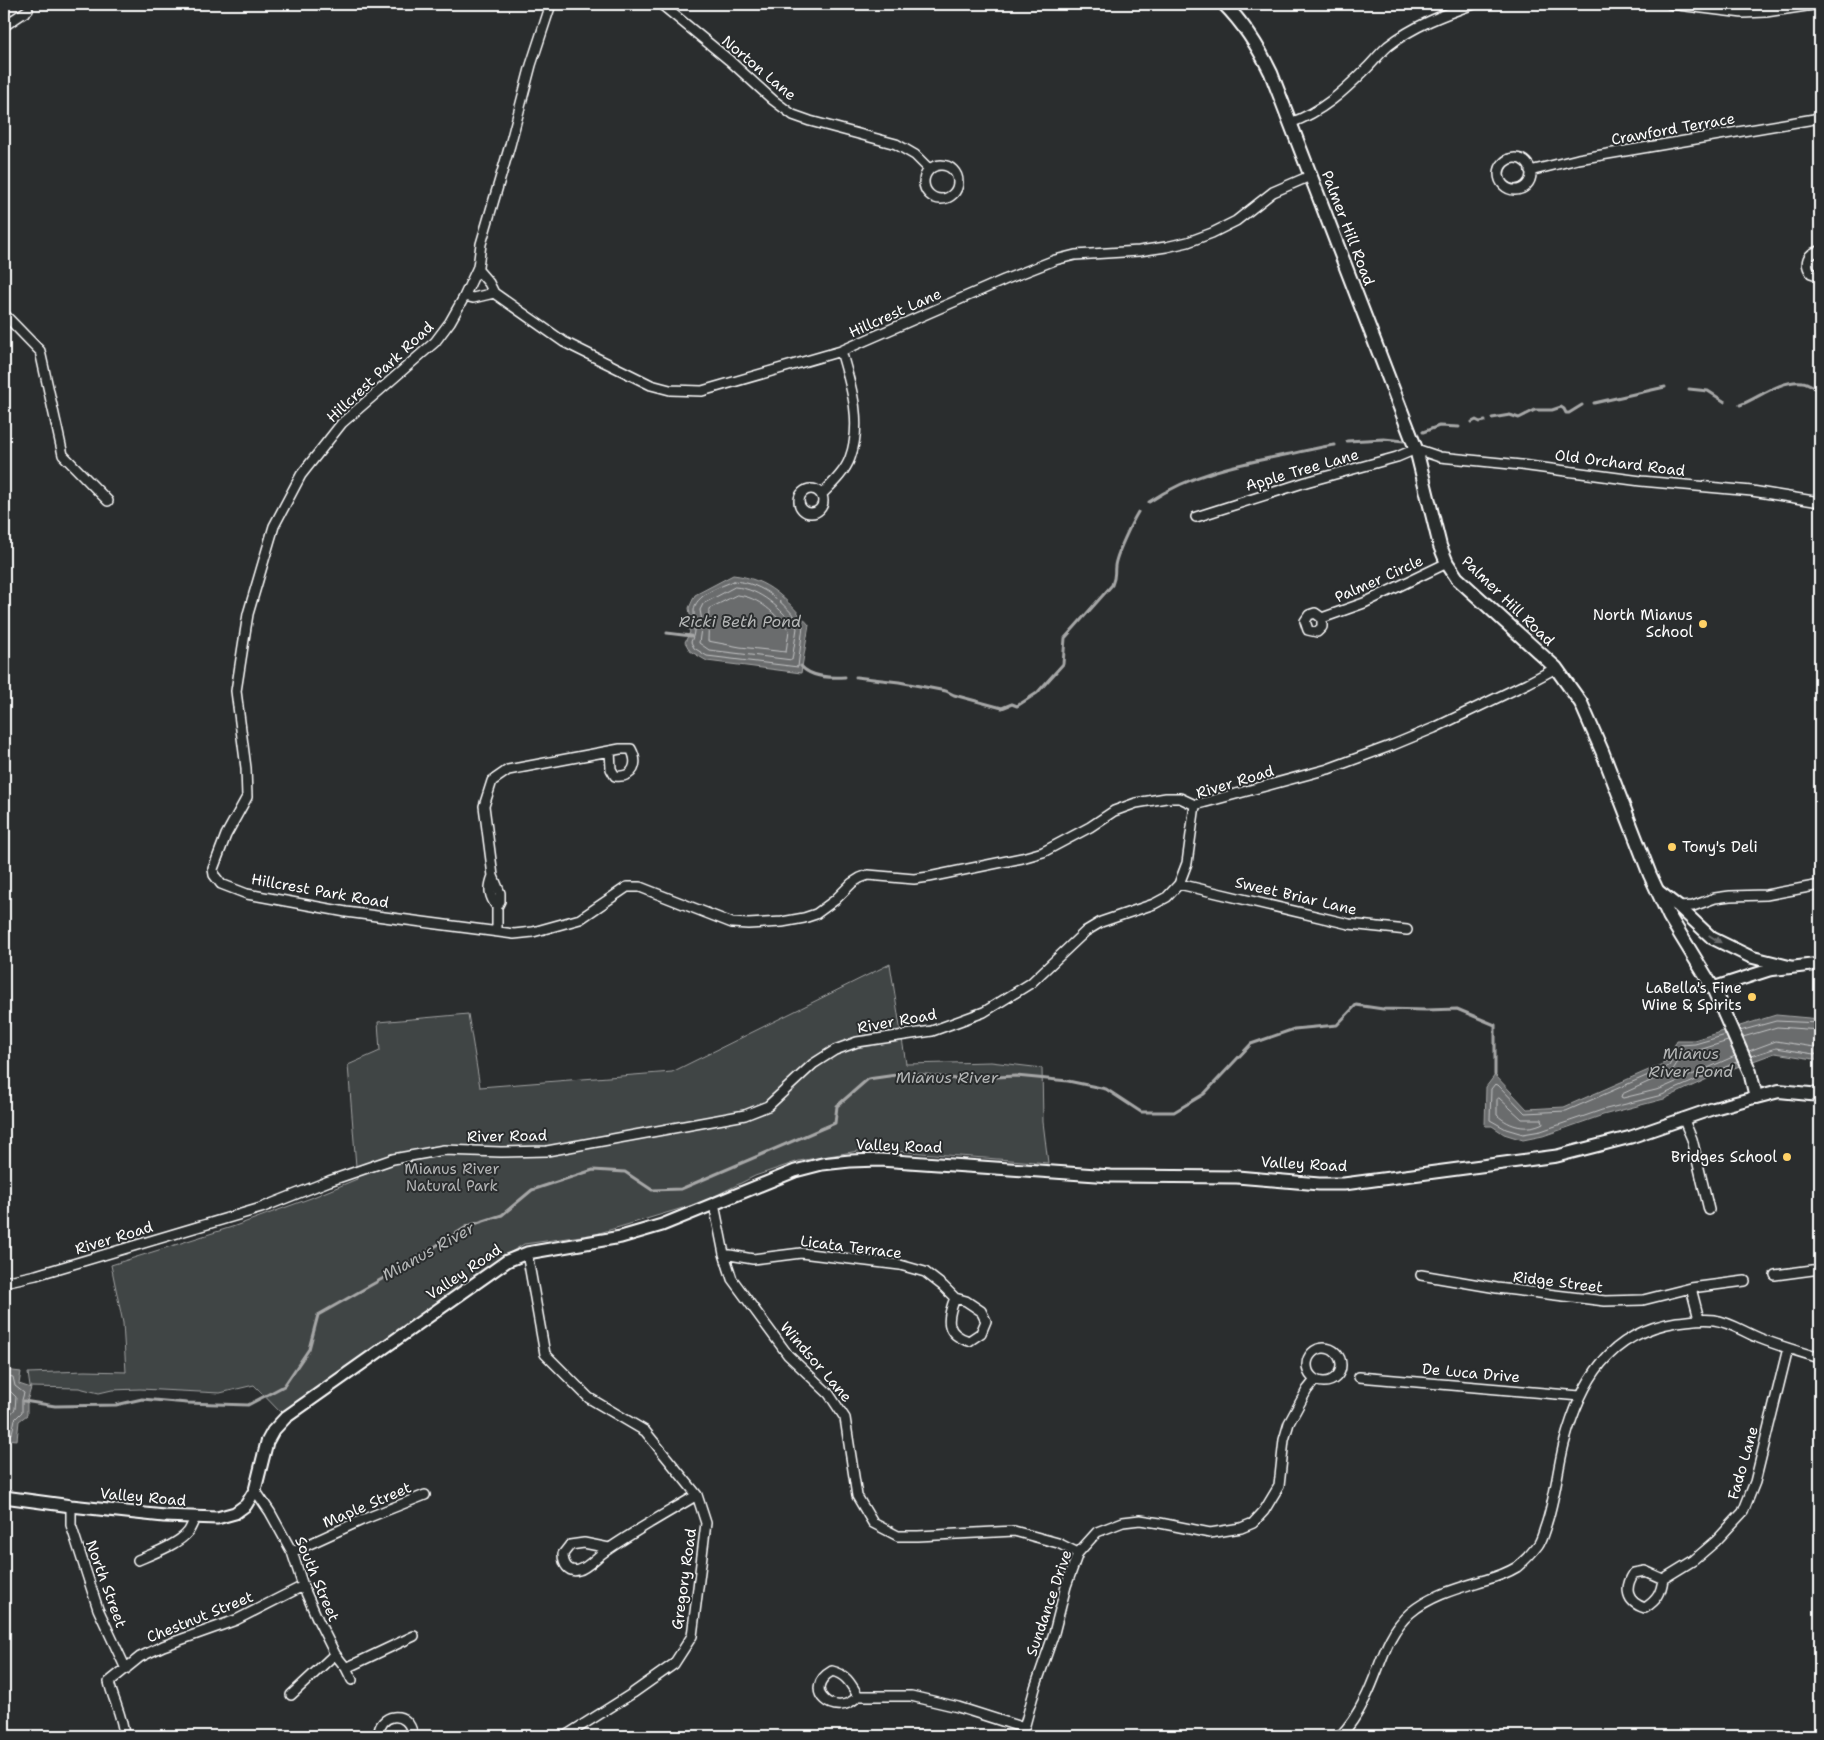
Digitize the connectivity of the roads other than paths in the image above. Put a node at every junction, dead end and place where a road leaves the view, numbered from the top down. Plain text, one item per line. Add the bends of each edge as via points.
1 (551, 4) edge
2 (661, 4) edge
3 (1224, 4) edge
4 (1474, 4) edge
5 (1670, 4) edge
6 (1819, 4) edge
7 (28, 10) dead end
8 (1820, 11) edge
9 (4, 26) edge
10 (1820, 118) edge
11 (1290, 123) junction
12 (929, 169) dead end
13 (1530, 171) dead end
14 (1310, 176) junction
15 (1820, 251) edge
16 (477, 269) junction
17 (1820, 276) edge
18 (494, 293) junction
19 (464, 296) junction
20 (4, 314) edge
21 (841, 351) junction
22 (1416, 449) junction
23 (822, 494) dead end
24 (108, 501) dead end
25 (1820, 502) edge
26 (1196, 517) dead end
27 (1447, 563) junction
28 (1322, 618) dead end
29 (1556, 668) junction
30 (610, 751) dead end
31 (1195, 805) junction
32 (1180, 884) junction
33 (1820, 885) edge
34 (1657, 890) junction
35 (1679, 907) junction
36 (1407, 930) dead end
37 (497, 931) junction
38 (1820, 964) edge
39 (1791, 967) junction
40 (1713, 988) junction
41 (1820, 1095) edge
42 (1756, 1097) junction
43 (1683, 1118) junction
44 (714, 1204) junction
45 (1709, 1210) dead end
46 (527, 1253) junction
47 (724, 1254) junction
48 (1820, 1269) edge
49 (1421, 1275) dead end
50 (1775, 1276) dead end
51 (1745, 1281) dead end
52 (4, 1282) edge
53 (1691, 1288) junction
54 (955, 1298) junction
55 (1699, 1319) junction
56 (1788, 1348) junction
57 (1820, 1358) edge
58 (1359, 1377) dead end
59 (1315, 1380) dead end
60 (1580, 1396) junction
61 (255, 1490) junction
62 (426, 1495) dead end
63 (697, 1495) junction
64 (4, 1497) edge
65 (71, 1506) junction
66 (195, 1518) junction
67 (609, 1548) junction
68 (292, 1552) junction
69 (1078, 1553) junction
70 (138, 1560) dead end
71 (1663, 1579) junction
72 (303, 1586) junction
73 (414, 1636) dead end
74 (335, 1654) junction
75 (346, 1668) junction
76 (126, 1669) junction
77 (352, 1680) dead end
78 (291, 1695) dead end
79 (858, 1696) junction
80 (1023, 1732) edge
81 (124, 1736) edge
82 (379, 1736) edge
83 (413, 1736) edge
84 (565, 1736) edge
85 (1340, 1736) edge

1 - 16 street, Hillcrest Park Road via 481,244
2 - 12 street, Norton Lane via 793,115 896,144 915,155
3 - 11 main road, Palmer Hill Road via 1263,57
4 - 11 street via 1421,26 1387,46 1330,102
5 - 6 street via 1766,12
6 - 8 street
7 - 9 street
10 - 13 street, Crawford Terrace
11 - 14 main road, Palmer Hill Road
14 - 21 street, Hillcrest Lane via 1273,192 1243,217 1188,242 1055,260
14 - 22 main road, Palmer Hill Road
15 - 17 street via 1812,254 1807,263 1811,273
16 - 18 street, Hillcrest Lane via 490,283
16 - 19 street, Hillcrest Park Road
18 - 19 street via 483,297
18 - 21 street, Hillcrest Lane via 564,342 651,385 670,390 702,392
19 - 37 street, Hillcrest Park Road via 435,342 342,423 301,475 274,526 248,614 236,691 247,797 226,835 213,869 221,884 247,894 346,912
20 - 24 street via 40,351 64,455
21 - 23 street via 857,423 850,458
22 - 25 street, Old Orchard Road via 1440,457 1752,491
22 - 26 street, Apple Tree Lane
22 - 27 main road, Palmer Hill Road
27 - 28 street, Palmer Circle via 1364,603
27 - 29 main road, Palmer Hill Road via 1457,578
29 - 31 street, River Road via 1528,684 1393,745 1328,769
29 - 34 main road, Palmer Hill Road via 1591,724
30 - 37 street via 508,770 492,781 484,806 493,876 500,893
31 - 32 street, River Road via 1187,863
31 - 37 street, Hillcrest Park Road via 1180,798 1136,803 1114,811 1043,852 1022,858 914,879 868,875 852,883 824,910 804,918 732,923 640,887 627,887 580,919 533,932 514,934
32 - 36 street, Sweet Briar Lane via 1348,924
32 - 52 street, River Road via 1168,897 1100,922 1086,931 1031,984 984,1012 932,1031 857,1042 835,1050 813,1064 768,1106 745,1115 547,1150 444,1150 393,1159 262,1208
33 - 35 street via 1766,895 1722,897
34 - 35 street
34 - 40 main road, Palmer Hill Road via 1680,936
35 -> 39 street via 1712,938 1751,956
38 - 39 street
39 - 40 street via 1769,970
40 - 42 main road, Palmer Hill Road via 1750,1072
41 - 42 main road, Valley Road via 1779,1091
42 - 43 street, Valley Road
43 - 44 street, Valley Road via 1631,1137 1557,1156 1344,1184 1237,1177 1111,1176 880,1160 822,1164 795,1171
43 - 45 street via 1692,1139
44 - 46 street, Valley Road via 621,1237
44 - 47 street
46 - 61 street, Valley Road via 484,1276 286,1417 267,1442
46 - 63 street, Gregory Road via 545,1354 589,1398 645,1431
47 - 54 street, Licata Terrace via 753,1259 800,1253 900,1266 924,1272
47 - 69 street, Windsor Lane via 732,1279 788,1355 829,1394 845,1418 857,1496 873,1523 898,1536 1014,1530
48 - 50 street
49 - 53 street, Ridge Street via 1605,1301 1643,1300
51 - 53 street, Ridge Street
53 - 55 street
54 - 54 street, Licata Terrace via 981,1311 986,1321 981,1333 969,1341 957,1338 950,1327 948,1316
55 - 56 street via 1728,1324
55 - 60 street via 1639,1332 1622,1343 1598,1367
56 - 57 street
56 - 71 street, Fado Lane via 1755,1482 1743,1512 1694,1560
58 - 60 street, De Luca Drive
59 - 69 street, Sundance Drive via 1306,1390 1289,1423 1279,1486 1253,1523 1210,1532 1160,1522 1122,1522 1097,1532
60 - 85 street via 1564,1445 1552,1507 1539,1544 1516,1567 1426,1601 1398,1625 1366,1698 1352,1724
61 - 66 street, Valley Road via 246,1505 235,1514
61 - 68 street, South Street
62 - 68 street, Maple Street
63 - 67 street
63 - 84 street, Gregory Road via 706,1524 692,1636 674,1664
64 - 65 street, Valley Road
65 - 66 street, Valley Road
65 - 76 street, North Street via 71,1525 98,1609
66 - 70 street via 183,1537
67 - 67 street via 578,1571 570,1570 564,1562 563,1554 570,1545
68 - 72 street, South Street
69 - 80 street, Sundance Drive
71 - 71 street via 1655,1602 1645,1608 1636,1605 1629,1596 1628,1582 1634,1573 1645,1571
72 - 74 street, South Street
72 - 76 street, Chestnut Street via 236,1620 163,1646 140,1657
73 - 75 street
74 - 75 street, South Street
74 - 78 street
75 - 77 street, South Street
76 - 81 street, Chestnut Street via 109,1682
79 - 79 street via 852,1703 834,1706 824,1699 818,1688 821,1679 832,1670 845,1675
79 - 80 street via 911,1696 958,1708
82 - 83 street via 378,1730 383,1722 400,1717 407,1720

